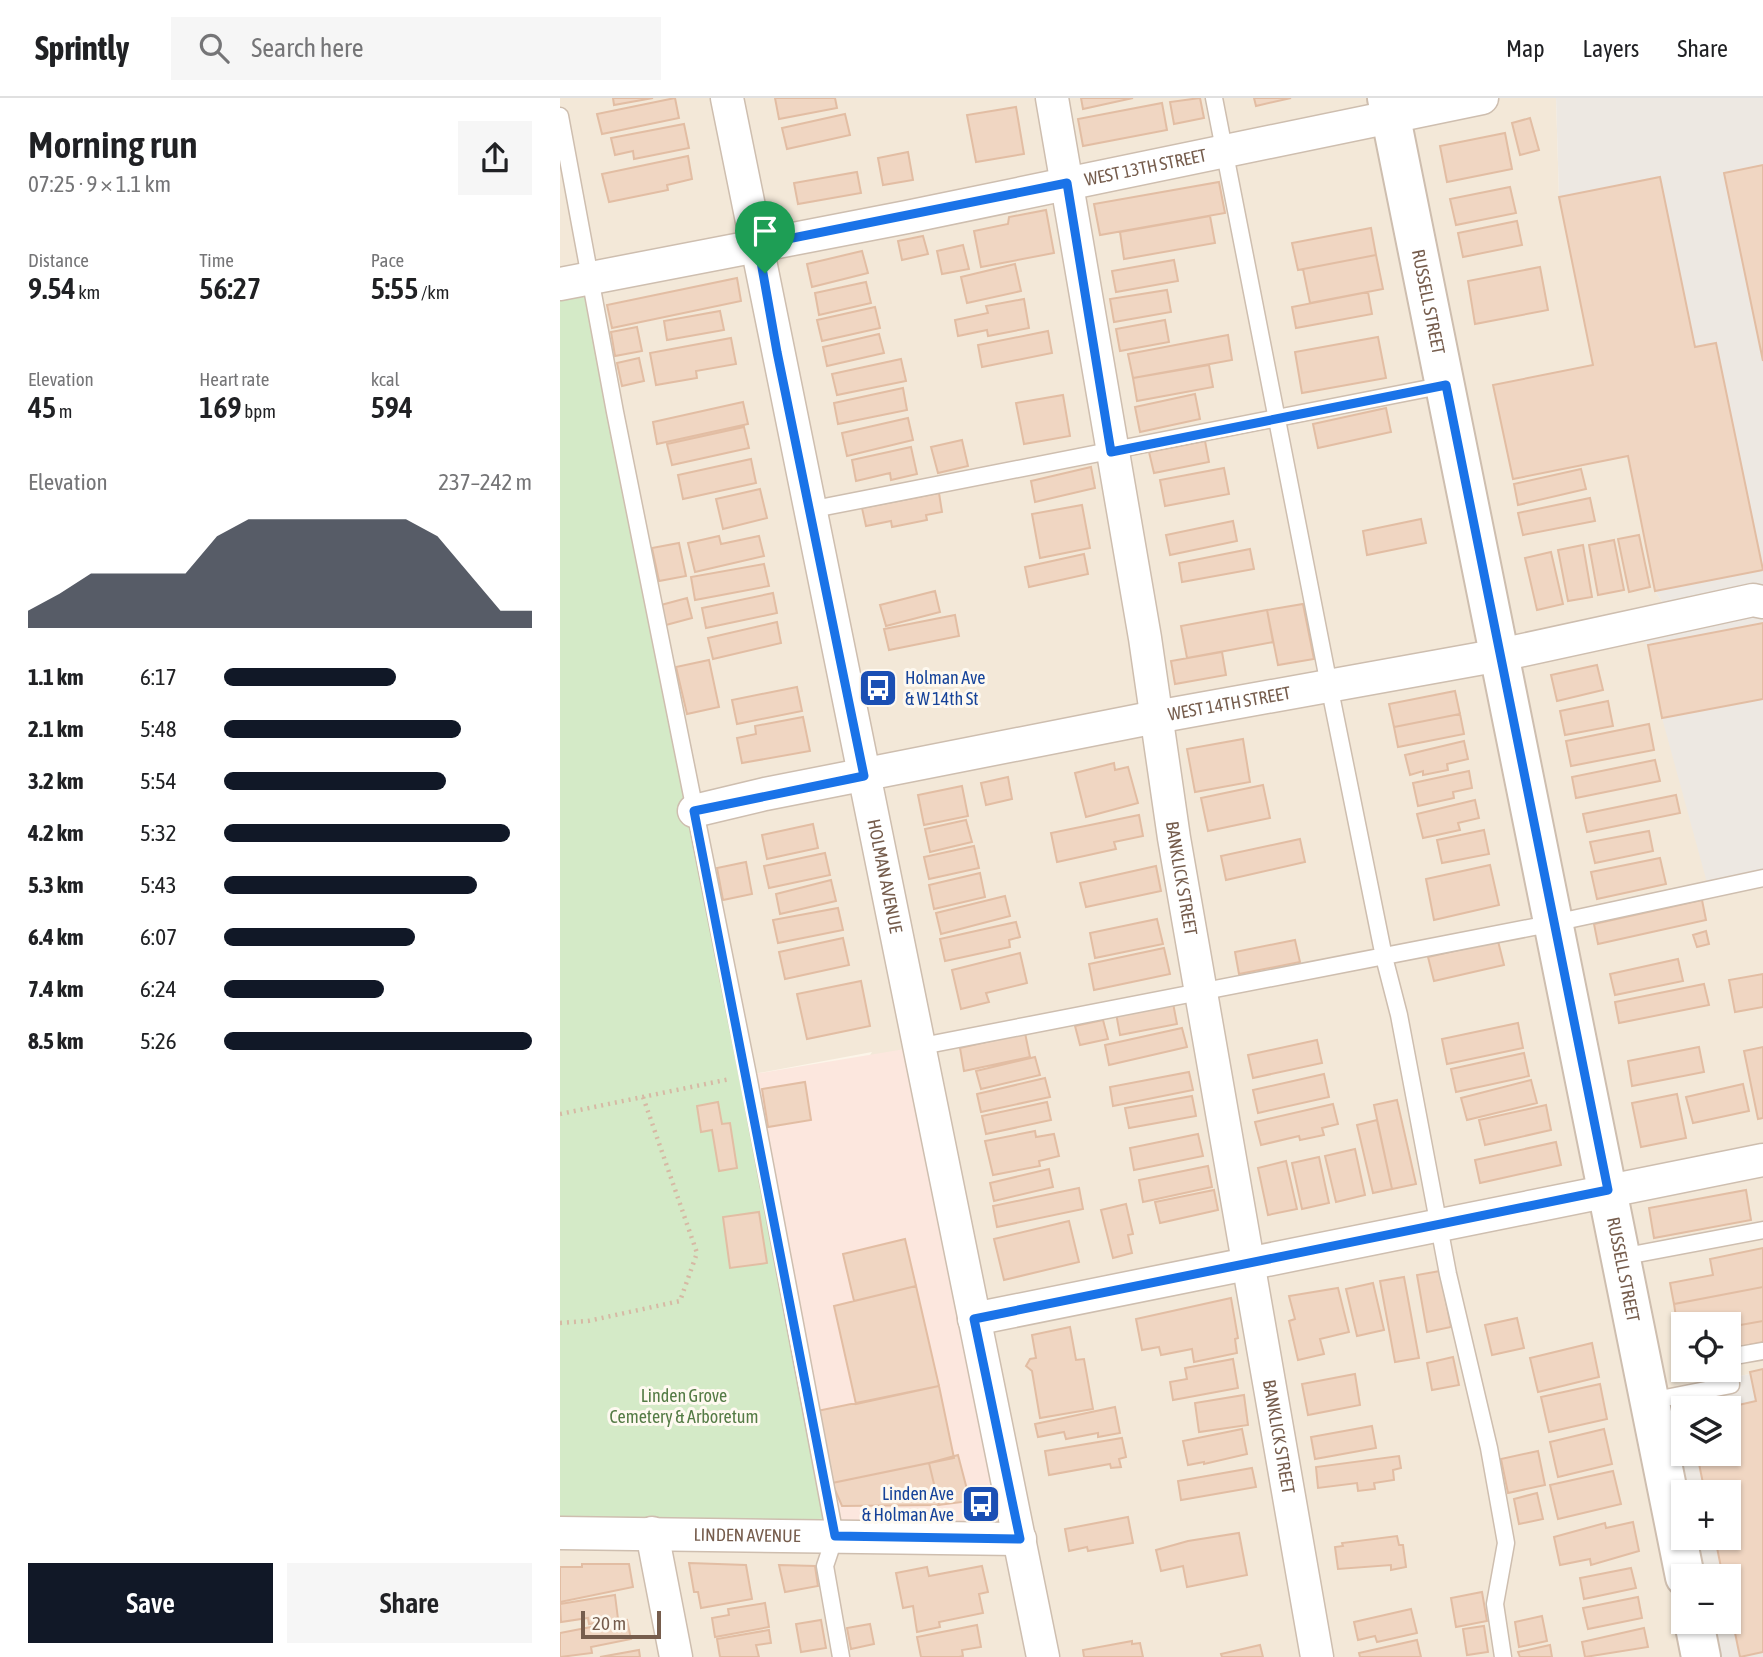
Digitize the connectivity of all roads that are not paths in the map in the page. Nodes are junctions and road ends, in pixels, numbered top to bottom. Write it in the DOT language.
graph roads {
  1 [pos="727,98"];
  2 [pos="1052,98"];
  3 [pos="1214,98"];
  4 [pos="1482,98"];
  5 [pos="1388,107"];
  6 [pos="560,116"];
  7 [pos="1225,151"];
  8 [pos="1067,183"];
  9 [pos="758,245"];
  10 [pos="591,278"];
  11 [pos="560,284"];
  12 [pos="1446,385"];
  13 [pos="1278,419"];
  14 [pos="1111,452"];
  15 [pos="809,510"];
  16 [pos="1763,603"];
  17 [pos="1500,656"];
  18 [pos="1328,685"];
  19 [pos="1156,717"];
  20 [pos="864,776"];
  21 [pos="694,811"];
  22 [pos="1763,878"];
  23 [pos="1553,923"];
  24 [pos="1384,957"];
  25 [pos="1203,991"];
  26 [pos="918,1047"];
  27 [pos="1763,1160"];
  28 [pos="1608,1190"];
  29 [pos="1441,1226"];
  30 [pos="1763,1230"];
  31 [pos="1621,1257"];
  32 [pos="1250,1264"];
  33 [pos="974,1319"];
  34 [pos="1763,1351"];
  35 [pos="1741,1356"];
  36 [pos="1731,1382"];
  37 [pos="1650,1401"];
  38 [pos="560,1533"];
  39 [pos="652,1533"];
  40 [pos="835,1536"];
  41 [pos="1020,1539"];
  42 [pos="1682,1564"];
  43 [pos="1696,1634"];
  44 [pos="676,1657"];
  45 [pos="841,1657"];
  46 [pos="1043,1657"];
  47 [pos="1317,1657"];
  48 [pos="1503,1657"];
  49 [pos="1701,1657"];
  1 -- 9 [label="street, HOLMAN AVENUE"];
  2 -- 8 [label="street, BANKLICK STREET"];
  3 -- 7 [label="lane"];
  4 -- 5 [label="street, WEST 13TH STREET"];
  5 -- 7 [label="street, WEST 13TH STREET"];
  5 -- 12 [label="street, RUSSELL STREET"];
  6 -- 10 [label="lane"];
  7 -- 8 [label="street, WEST 13TH STREET"];
  7 -- 13 [label="lane"];
  8 -- 9 [label="street, WEST 13TH STREET"];
  8 -- 14 [label="street, BANKLICK STREET"];
  9 -- 10 [label="street, WEST 13TH STREET"];
  9 -- 15 [label="street, HOLMAN AVENUE"];
  10 -- 11 [label="street, WEST 13TH STREET"];
  10 -- 21 [label="lane"];
  12 -- 13 [label="lane"];
  12 -- 17 [label="street, RUSSELL STREET"];
  13 -- 14 [label="lane"];
  13 -- 18 [label="lane"];
  14 -- 15 [label="lane"];
  14 -- 19 [label="street, BANKLICK STREET"];
  15 -- 20 [label="street, HOLMAN AVENUE"];
  16 -- 17 [label="street, WEST 14TH STREET"];
  17 -- 18 [label="street, WEST 14TH STREET"];
  17 -- 23 [label="street, RUSSELL STREET"];
  18 -- 19 [label="street, WEST 14TH STREET"];
  18 -- 24 [label="lane"];
  19 -- 20 [label="street, WEST 14TH STREET"];
  19 -- 25 [label="street, BANKLICK STREET"];
  20 -- 21 [label="street, WEST 14TH STREET"];
  20 -- 26 [label="street, HOLMAN AVENUE"];
  21 -- 40 [label="lane"];
  22 -- 23 [label="lane"];
  23 -- 24 [label="lane"];
  23 -- 28 [label="street, RUSSELL STREET"];
  24 -- 25 [label="lane"];
  24 -- 29 [label="lane"];
  25 -- 26 [label="lane"];
  25 -- 32 [label="street, BANKLICK STREET"];
  26 -- 33 [label="street, HOLMAN AVENUE"];
  27 -- 28 [label="street"];
  28 -- 29 [label="street"];
  28 -- 31 [label="street, RUSSELL STREET"];
  29 -- 32 [label="street"];
  29 -- 48 [label="lane"];
  30 -- 31 [label="lane"];
  31 -- 37 [label="street, RUSSELL STREET"];
  32 -- 33 [label="street"];
  32 -- 47 [label="street, BANKLICK STREET"];
  33 -- 41 [label="street, HOLMAN AVENUE"];
  34 -- 35 [label="lane"];
  36 -- 37 [label="lane"];
  37 -- 42 [label="street, RUSSELL STREET"];
  38 -- 39 [label="street, LINDEN AVENUE"];
  39 -- 40 [label="street, LINDEN AVENUE"];
  39 -- 44 [label="street"];
  40 -- 41 [label="street, LINDEN AVENUE"];
  40 -- 45 [label="lane"];
  41 -- 46 [label="street, HOLMAN AVENUE"];
  43 -- 49 [label="street"];
}
